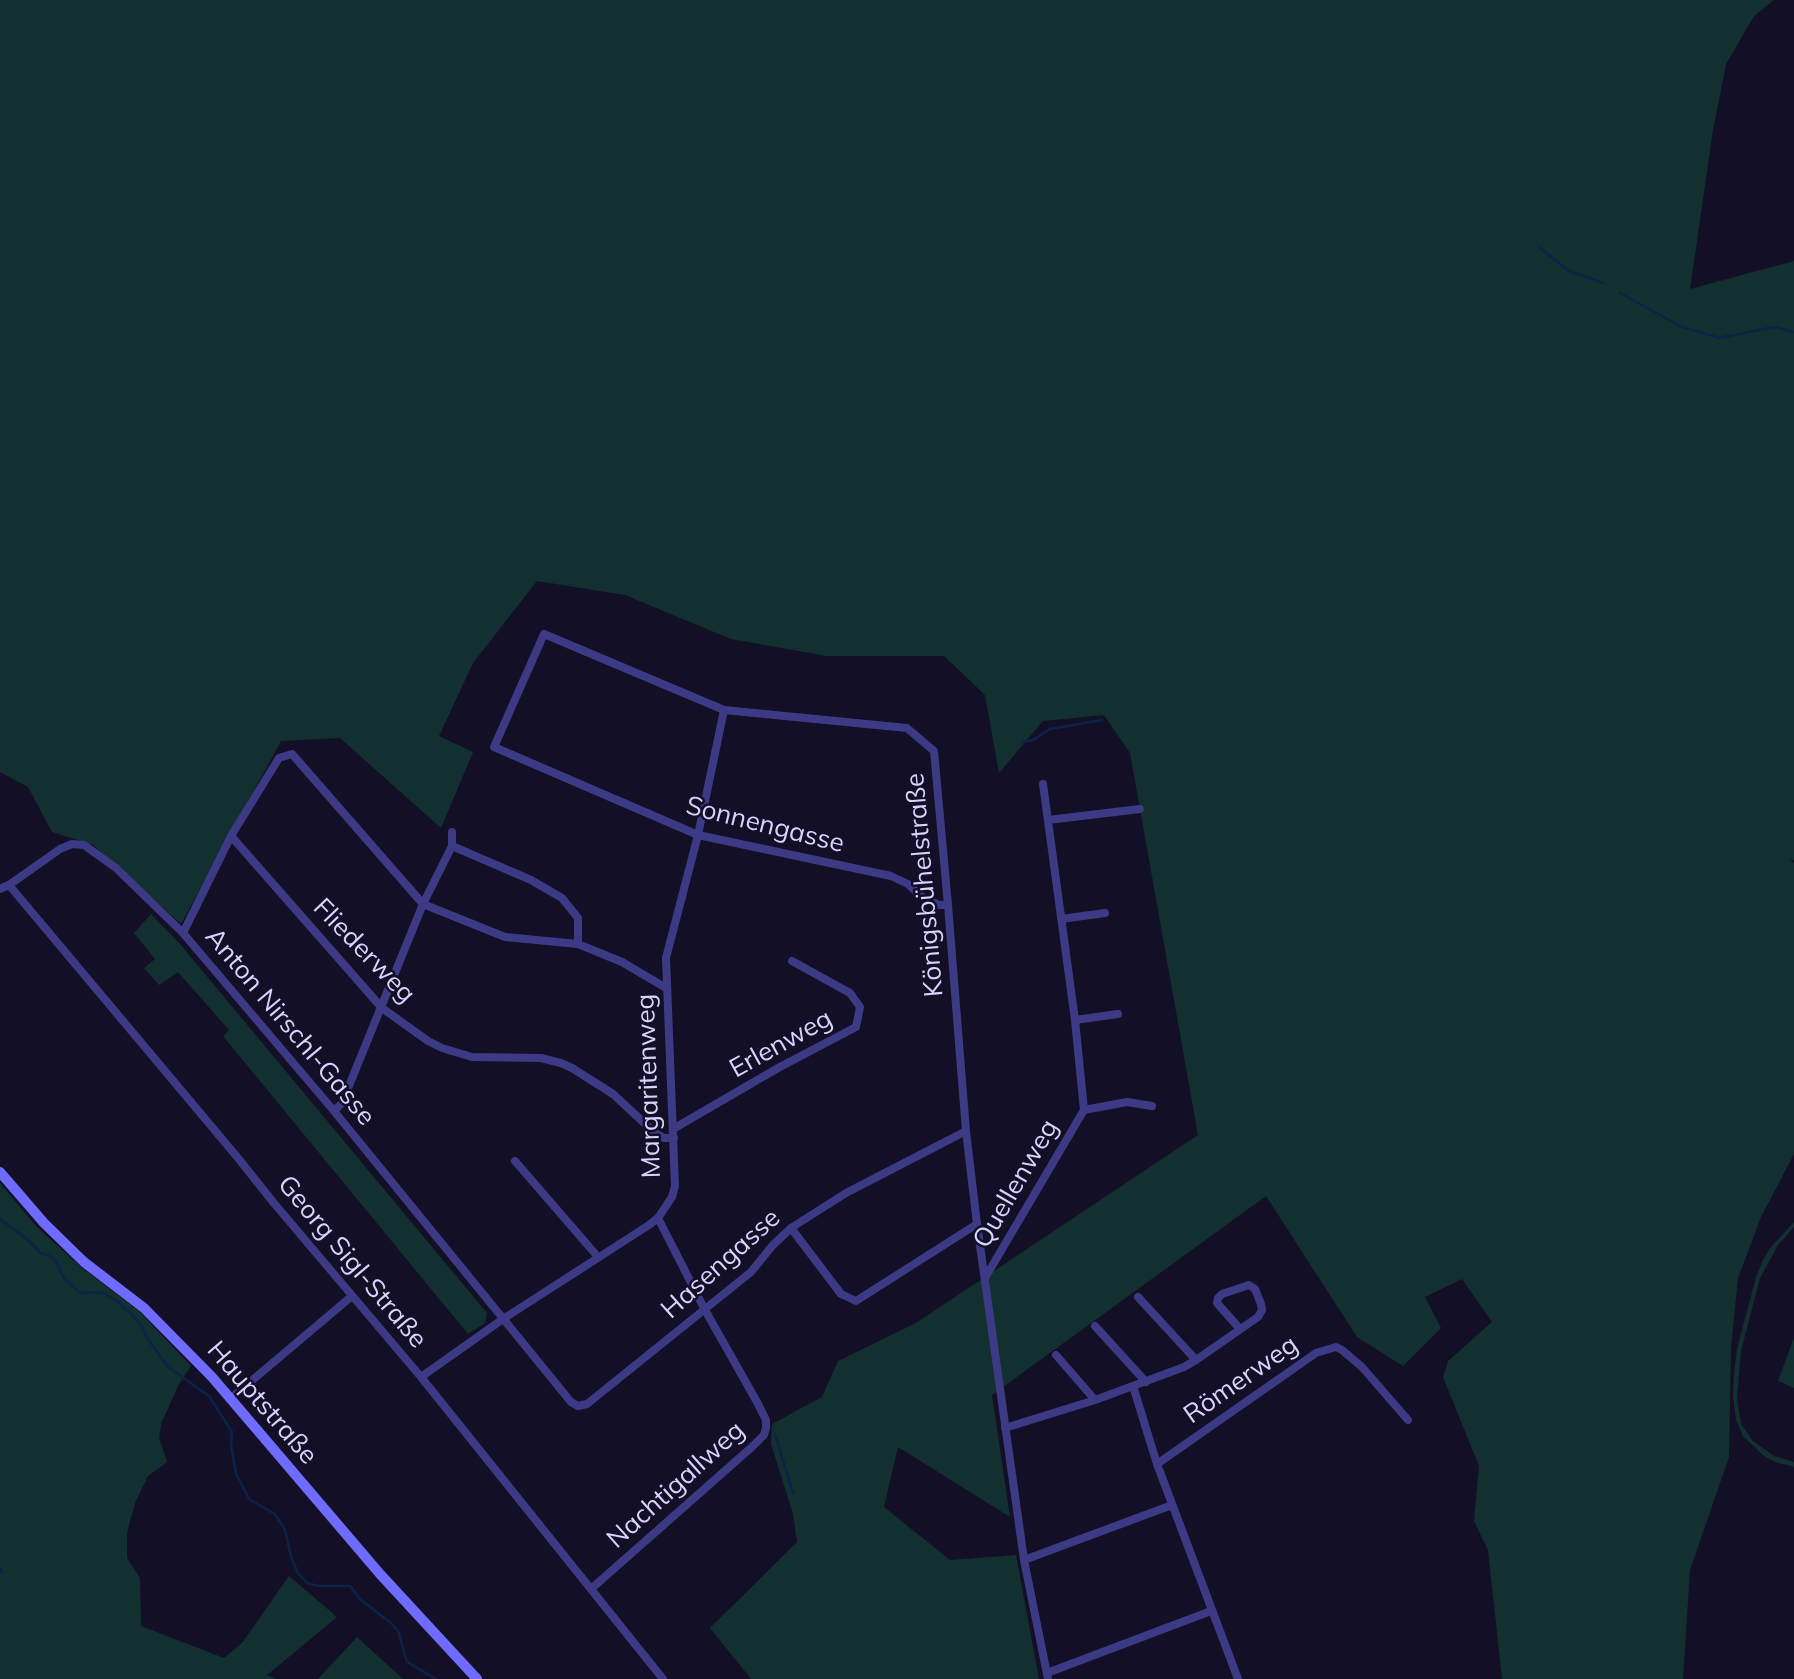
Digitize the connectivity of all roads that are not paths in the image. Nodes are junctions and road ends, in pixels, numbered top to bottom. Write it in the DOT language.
graph roads {
  1 [pos="724,710"];
  2 [pos="494,747"];
  3 [pos="1043,784"];
  4 [pos="1140,809"];
  5 [pos="1048,820"];
  6 [pos="452,832"];
  7 [pos="698,835"];
  8 [pos="231,836"];
  9 [pos="452,846"];
  10 [pos="9,885"];
  11 [pos="0,889"];
  12 [pos="423,904"];
  13 [pos="948,905"];
  14 [pos="1105,913"];
  15 [pos="1061,919"];
  16 [pos="183,933"];
  17 [pos="578,944"];
  18 [pos="792,961"];
  19 [pos="666,988"];
  20 [pos="382,1008"];
  21 [pos="1118,1014"];
  22 [pos="1075,1020"];
  23 [pos="1152,1106"];
  24 [pos="1084,1110"];
  25 [pos="334,1111"];
  26 [pos="966,1131"];
  27 [pos="674,1133"];
  28 [pos="515,1161"];
  29 [pos="0,1172"];
  30 [pos="658,1218"];
  31 [pos="977,1224"];
  32 [pos="790,1228"];
  33 [pos="598,1257"];
  34 [pos="985,1278"];
  35 [pos="352,1296"];
  36 [pos="1138,1297"];
  37 [pos="705,1310"];
  38 [pos="503,1319"];
  39 [pos="1095,1325"];
  40 [pos="1240,1329"];
  41 [pos="1056,1355"];
  42 [pos="1196,1360"];
  43 [pos="421,1377"];
  44 [pos="1146,1382"];
  45 [pos="1133,1386"];
  46 [pos="230,1399"];
  47 [pos="1095,1399"];
  48 [pos="1408,1420"];
  49 [pos="1005,1428"];
  50 [pos="1157,1464"];
  51 [pos="1172,1505"];
  52 [pos="1024,1560"];
  53 [pos="591,1589"];
  54 [pos="1211,1611"];
  55 [pos="1047,1676"];
  56 [pos="477,1679"];
  57 [pos="663,1679"];
  58 [pos="1238,1679"];
  1 -- 2 [label="street, Königsbühelstraße"];
  1 -- 7 [label="street, Margaritenweg"];
  1 -- 13 [label="street, Königsbühelstraße"];
  2 -- 7 [label="street, Sonnengasse"];
  3 -- 5 [label="street, Quellenweg"];
  4 -- 5 [label="street"];
  5 -- 15 [label="street, Quellenweg"];
  6 -- 9 [label="street"];
  7 -- 13 [label="street, Sonnengasse"];
  7 -- 19 [label="street, Margaritenweg"];
  8 -- 12 [label="street"];
  8 -- 16 [label="street"];
  8 -- 20 [label="street, Fliederweg"];
  9 -- 12 [label="street"];
  9 -- 17 [label="street"];
  10 -- 11 [label="street"];
  10 -- 16 [label="street, Anton Nirschl-Gasse"];
  10 -- 35 [label="street, Georg Sigl-Straße"];
  12 -- 17 [label="street"];
  12 -- 20 [label="street"];
  13 -- 26 [label="street, Königsbühelstraße"];
  14 -- 15 [label="street"];
  15 -- 22 [label="street, Quellenweg"];
  16 -- 25 [label="street, Anton Nirschl-Gasse"];
  17 -- 19 [label="street"];
  18 -- 27 [label="street, Erlenweg"];
  19 -- 27 [label="street, Margaritenweg"];
  20 -- 25 [label="street"];
  20 -- 27 [label="street, Fliederweg"];
  21 -- 22 [label="street"];
  22 -- 24 [label="street, Quellenweg"];
  23 -- 24 [label="street, Quellenweg"];
  24 -- 34 [label="street, Quellenweg"];
  25 -- 38 [label="street, Anton Nirschl-Gasse"];
  26 -- 31 [label="street, Königsbühelstraße"];
  26 -- 32 [label="street, Hasengasse"];
  27 -- 30 [label="street, Margaritenweg"];
  28 -- 33 [label="street"];
  29 -- 46 [label="main road, Hauptstraße"];
  30 -- 33 [label="street, Margaritenweg"];
  30 -- 37 [label="street, Nachtigallweg"];
  31 -- 32 [label="street"];
  31 -- 34 [label="street, Königsbühelstraße"];
  32 -- 37 [label="street, Hasengasse"];
  33 -- 38 [label="street, Margaritenweg"];
  34 -- 49 [label="street, Königsbühelstraße"];
  35 -- 43 [label="street, Georg Sigl-Straße"];
  35 -- 46 [label="street"];
  36 -- 42 [label="street"];
  37 -- 38 [label="street, Hasengasse"];
  37 -- 53 [label="street, Nachtigallweg"];
  38 -- 43 [label="street, Margaritenweg"];
  39 -- 44 [label="street"];
  40 -- 40 [label="street"];
  40 -- 42 [label="street"];
  41 -- 47 [label="street"];
  42 -- 44 [label="street"];
  43 -- 53 [label="street, Georg Sigl-Straße"];
  44 -- 45 [label="street"];
  45 -- 47 [label="street"];
  45 -- 50 [label="street"];
  46 -- 56 [label="main road, Hauptstraße"];
  47 -- 49 [label="street"];
  48 -- 50 [label="street, Römerweg"];
  49 -- 52 [label="street, Königsbühelstraße"];
  50 -- 51 [label="street"];
  51 -- 52 [label="street"];
  51 -- 54 [label="street"];
  52 -- 55 [label="street, Königsbühelstraße"];
  53 -- 57 [label="street, Georg Sigl-Straße"];
  54 -- 55 [label="street"];
  54 -- 58 [label="street"];
}
